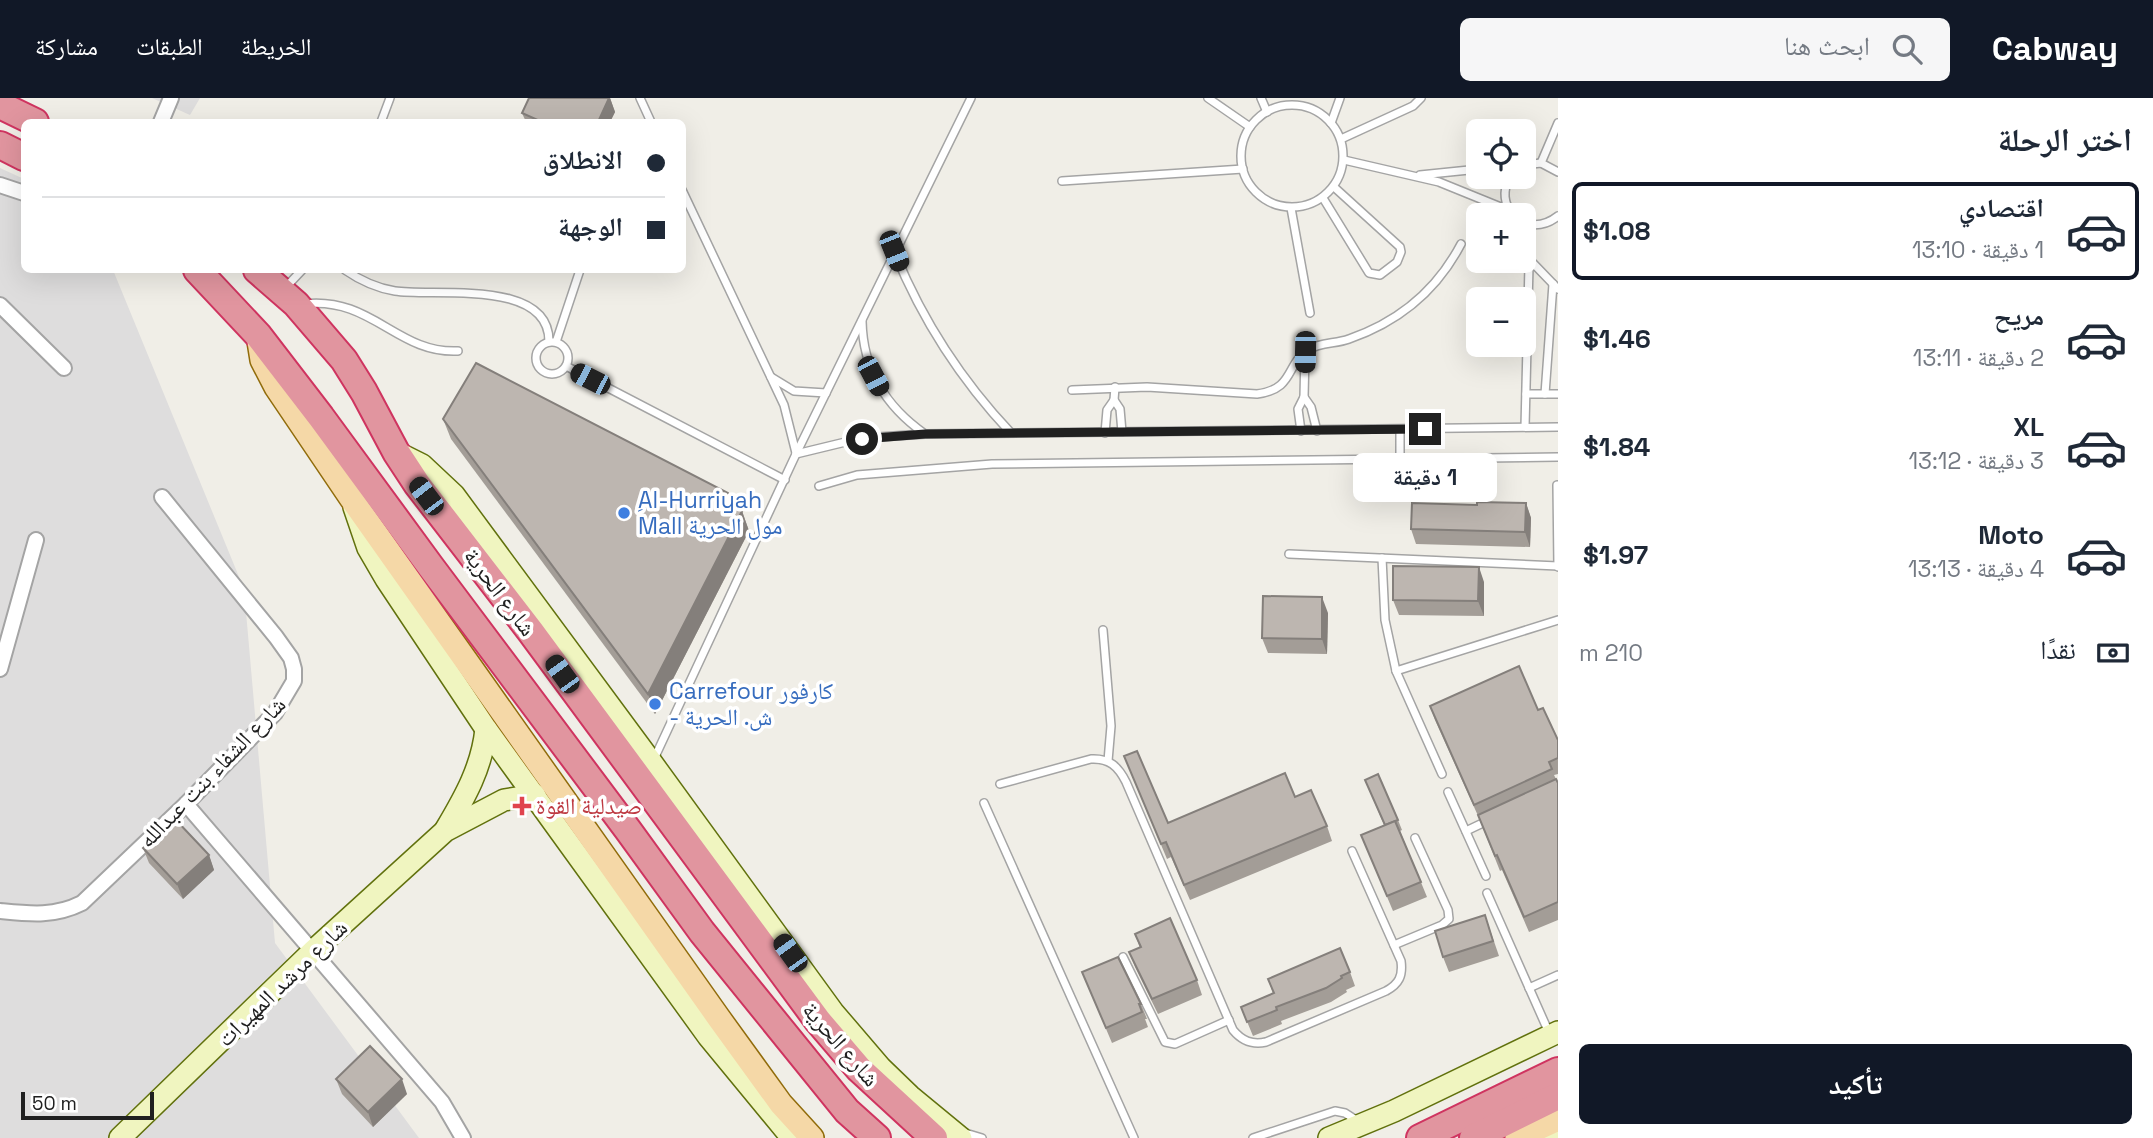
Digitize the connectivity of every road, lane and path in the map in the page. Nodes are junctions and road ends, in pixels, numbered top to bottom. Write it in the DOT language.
graph roads {
  1 [pos="171,98"];
  2 [pos="390,98"];
  3 [pos="640,98"];
  4 [pos="971,98"];
  5 [pos="1208,98"];
  6 [pos="1261,98"];
  7 [pos="1282,98"];
  8 [pos="1340,98"];
  9 [pos="1421,98"];
  10 [pos="0,105"];
  11 [pos="1277,107"];
  12 [pos="1267,112"];
  13 [pos="29,119"];
  14 [pos="162,119"];
  15 [pos="382,119"];
  16 [pos="648,119"];
  17 [pos="1331,122"];
  18 [pos="1558,123"];
  19 [pos="1250,127"];
  20 [pos="1340,139"];
  21 [pos="0,145"];
  22 [pos="21,156"];
  23 [pos="1344,160"];
  24 [pos="1541,163"];
  25 [pos="1536,164"];
  26 [pos="1242,169"];
  27 [pos="1466,170"];
  28 [pos="1558,172"];
  29 [pos="1416,175"];
  30 [pos="1062,181"];
  31 [pos="0,185"];
  32 [pos="1334,187"];
  33 [pos="21,192"];
  34 [pos="1323,198"];
  35 [pos="686,199"];
  36 [pos="1490,203"];
  37 [pos="1292,208"];
  38 [pos="1557,218"];
  39 [pos="1536,224"];
  40 [pos="1461,244"];
  41 [pos="894,251"];
  42 [pos="1536,266"];
  43 [pos="200,273"];
  44 [pos="261,273"];
  45 [pos="301,273"];
  46 [pos="350,273"];
  47 [pos="579,273"];
  48 [pos="1529,273"];
  49 [pos="1555,286"];
  50 [pos="289,297"];
  51 [pos="0,305"];
  52 [pos="1310,313"];
  53 [pos="862,317"];
  54 [pos="258,335"];
  55 [pos="553,342"];
  56 [pos="458,351"];
  57 [pos="1305,352"];
  58 [pos="566,366"];
  59 [pos="64,369"];
  60 [pos="768,375"];
  61 [pos="1115,387"];
  62 [pos="1072,390"];
  63 [pos="826,393"];
  64 [pos="1526,394"];
  65 [pos="1545,394"];
  66 [pos="1558,394"];
  67 [pos="1304,397"];
  68 [pos="1114,400"];
  69 [pos="1558,427"];
  70 [pos="1525,428"];
  71 [pos="1400,430"];
  72 [pos="1301,431"];
  73 [pos="1317,431"];
  74 [pos="1122,432"];
  75 [pos="1011,433"];
  76 [pos="1105,433"];
  77 [pos="925,434"];
  78 [pos="396,452"];
  79 [pos="796,454"];
  80 [pos="1558,457"];
  81 [pos="1399,459"];
  82 [pos="785,480"];
  83 [pos="1400,480"];
  84 [pos="1557,485"];
  85 [pos="819,486"];
  86 [pos="162,497"];
  87 [pos="351,498"];
  88 [pos="36,540"];
  89 [pos="1289,554"];
  90 [pos="1382,558"];
  91 [pos="1558,566"];
  92 [pos="1558,620"];
  93 [pos="1103,630"];
  94 [pos="0,669"];
  95 [pos="1396,671"];
  96 [pos="486,729"];
  97 [pos="1108,761"];
  98 [pos="652,763"];
  99 [pos="1442,774"];
  100 [pos="1000,783"];
  101 [pos="1448,792"];
  102 [pos="535,795"];
  103 [pos="984,803"];
  104 [pos="186,804"];
  105 [pos="1500,816"];
  106 [pos="445,831"];
  107 [pos="1466,831"];
  108 [pos="1415,838"];
  109 [pos="1352,851"];
  110 [pos="1486,876"];
  111 [pos="1488,893"];
  112 [pos="0,911"];
  113 [pos="1394,945"];
  114 [pos="313,951"];
  115 [pos="1123,957"];
  116 [pos="1558,975"];
  117 [pos="1529,988"];
  118 [pos="1229,1020"];
  119 [pos="1554,1033"];
  120 [pos="1558,1071"];
  121 [pos="1558,1096"];
  122 [pos="1558,1119"];
  123 [pos="1362,1125"];
  124 [pos="948,1135"];
  125 [pos="120,1138"];
  126 [pos="463,1138"];
  127 [pos="792,1138"];
  128 [pos="812,1138"];
  129 [pos="877,1138"];
  130 [pos="982,1138"];
  131 [pos="1134,1138"];
  132 [pos="1253,1138"];
  133 [pos="1329,1138"];
  134 [pos="1420,1138"];
  135 [pos="1473,1138"];
  136 [pos="1517,1138"];
  1 -- 14 [label="street"];
  2 -- 15 [label="lane"];
  3 -- 16 [label="lane"];
  4 -- 41 [label="lane"];
  5 -- 19 [label="lane"];
  6 -- 12 [label="lane"];
  7 -- 11 [label="lane"];
  8 -- 17 [label="lane"];
  9 -- 20 [label="lane"];
  10 -- 13 [label="highway"];
  11 -- 12 [label="lane"];
  11 -- 17 [label="lane"];
  12 -- 19 [label="lane"];
  17 -- 20 [label="lane"];
  18 -- 24 [label="lane"];
  19 -- 26 [label="lane"];
  20 -- 23 [label="lane"];
  21 -- 22 [label="highway"];
  23 -- 29 [label="lane"];
  23 -- 32 [label="lane"];
  24 -- 25 [label="lane"];
  24 -- 28 [label="lane"];
  26 -- 30 [label="lane"];
  26 -- 37 [label="lane"];
  27 -- 29 [label="lane"];
  29 -- 36 [label="lane"];
  31 -- 33 [label="street"];
  32 -- 34 [label="lane"];
  32 -- 34 [label="lane"];
  34 -- 37 [label="lane"];
  35 -- 60 [label="lane"];
  37 -- 52 [label="lane"];
  38 -- 39 [label="lane"];
  40 -- 57 [label="lane"];
  41 -- 53 [label="lane"];
  41 -- 75 [label="lane"];
  42 -- 49 [label="lane"];
  43 -- 54 [label="highway, شارع الحرية"];
  44 -- 50 [label="highway, شارع الحرية"];
  45 -- 50 [label="lane"];
  46 -- 55 [label="lane"];
  47 -- 55 [label="lane"];
  48 -- 64 [label="lane"];
  49 -- 65 [label="lane"];
  50 -- 56 [label="lane"];
  50 -- 78 [label="highway, شارع الحرية"];
  51 -- 59 [label="street"];
  53 -- 63 [label="lane"];
  53 -- 77 [label="lane"];
  54 -- 87 [label="main road"];
  54 -- 129 [label="highway, شارع الحرية"];
  55 -- 58 [label="lane"];
  55 -- 58 [label="lane"];
  57 -- 61 [label="lane"];
  57 -- 67 [label="lane"];
  58 -- 82 [label="lane"];
  60 -- 63 [label="lane"];
  60 -- 79 [label="lane"];
  61 -- 62 [label="lane"];
  61 -- 68 [label="lane"];
  63 -- 79 [label="lane"];
  64 -- 65 [label="lane"];
  64 -- 70 [label="lane"];
  65 -- 66 [label="lane"];
  67 -- 72 [label="lane"];
  67 -- 73 [label="lane"];
  68 -- 74 [label="lane"];
  68 -- 76 [label="lane"];
  69 -- 70 [label="lane"];
  70 -- 71 [label="lane"];
  71 -- 73 [label="lane"];
  71 -- 81 [label="lane"];
  72 -- 73 [label="lane"];
  72 -- 74 [label="lane"];
  74 -- 76 [label="lane"];
  75 -- 76 [label="lane"];
  75 -- 77 [label="lane"];
  77 -- 79 [label="lane"];
  78 -- 98 [label="main road"];
  78 -- 124 [label="highway, شارع الحرية"];
  79 -- 82 [label="lane"];
  80 -- 81 [label="lane"];
  81 -- 83 [label="lane"];
  81 -- 85 [label="lane"];
  82 -- 98 [label="lane"];
  84 -- 91 [label="lane"];
  86 -- 104 [label="street, شارع الشفاء بنت عبدالله"];
  87 -- 96 [label="main road"];
  87 -- 128 [label="main road"];
  88 -- 94 [label="street"];
  89 -- 90 [label="lane"];
  90 -- 91 [label="lane"];
  90 -- 95 [label="lane"];
  92 -- 95 [label="lane"];
  93 -- 97 [label="lane"];
  95 -- 99 [label="lane"];
  96 -- 102 [label="main road"];
  96 -- 106 [label="main road, شارع مرشد المهيرات"];
  97 -- 100 [label="lane"];
  97 -- 118 [label="lane"];
  98 -- 124 [label="main road"];
  101 -- 107 [label="lane"];
  102 -- 106 [label="main road, شارع مرشد المهيرات"];
  102 -- 127 [label="main road"];
  103 -- 131 [label="lane"];
  104 -- 112 [label="street, شارع الشفاء بنت عبدالله"];
  104 -- 114 [label="street"];
  105 -- 107 [label="lane"];
  106 -- 114 [label="main road, شارع مرشد المهيرات"];
  107 -- 110 [label="lane"];
  108 -- 113 [label="lane"];
  109 -- 113 [label="lane"];
  111 -- 117 [label="lane"];
  113 -- 118 [label="lane"];
  114 -- 125 [label="main road, شارع مرشد المهيرات"];
  114 -- 126 [label="street"];
  115 -- 118 [label="lane"];
  116 -- 117 [label="lane"];
  117 -- 119 [label="lane"];
  119 -- 123 [label="main road"];
  120 -- 134 [label="highway"];
  121 -- 135 [label="highway"];
  122 -- 136 [label="main road"];
  123 -- 132 [label="lane"];
  123 -- 133 [label="main road"];
  124 -- 130 [label="lane"];
}
